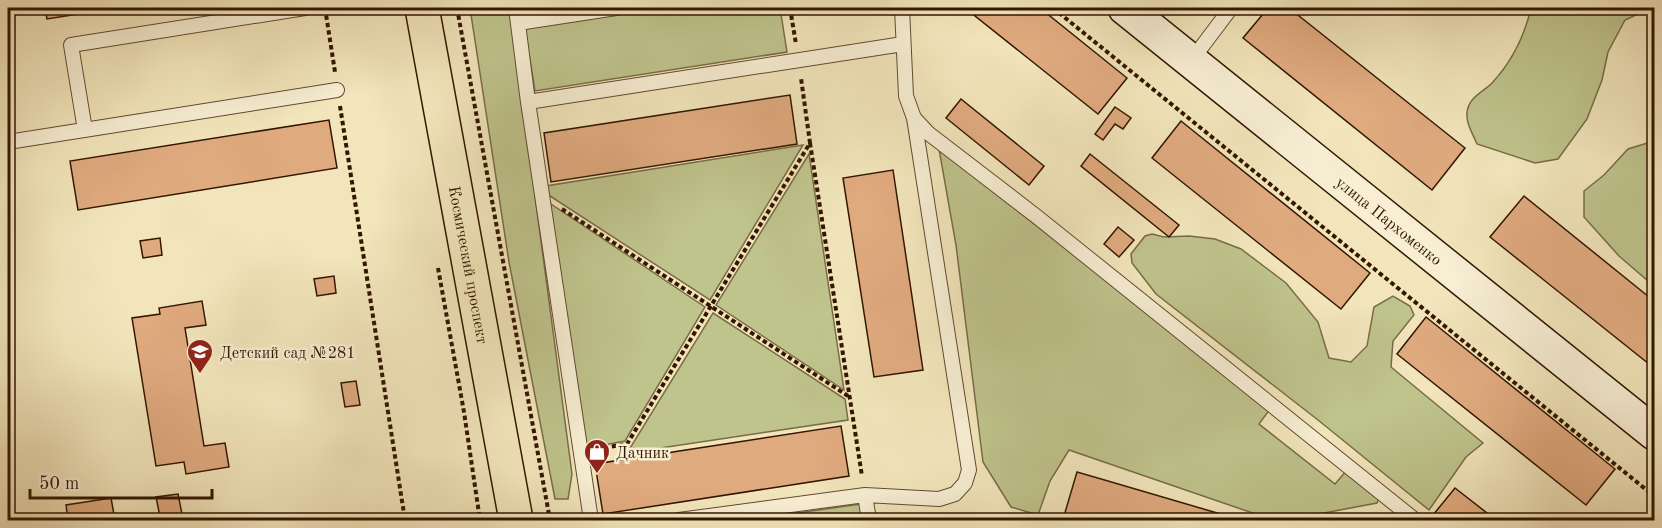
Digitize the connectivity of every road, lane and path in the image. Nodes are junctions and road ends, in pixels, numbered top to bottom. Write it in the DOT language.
graph roads {
  1 [pos="305,8"];
  2 [pos="325,8"];
  3 [pos="423,8"];
  4 [pos="457,8"];
  5 [pos="516,8"];
  6 [pos="616,8"];
  7 [pos="790,8"];
  8 [pos="902,8"];
  9 [pos="1053,8"];
  10 [pos="1125,8"];
  11 [pos="1230,8"];
  12 [pos="518,23"];
  13 [pos="903,44"];
  14 [pos="799,60"];
  15 [pos="1191,61"];
  16 [pos="337,90"];
  17 [pos="528,102"];
  18 [pos="914,118"];
  19 [pos="85,130"];
  20 [pos="8,142"];
  21 [pos="810,143"];
  22 [pos="542,195"];
  23 [pos="711,306"];
  24 [pos="848,396"];
  25 [pos="1654,433"];
  26 [pos="581,451"];
  27 [pos="865,495"];
  28 [pos="1654,496"];
  29 [pos="405,520"];
  30 [pos="516,520"];
  31 [pos="550,520"];
  32 [pos="591,520"];
  33 [pos="679,520"];
  34 [pos="869,520"];
  35 [pos="1415,520"];
  1 -- 19 [label="lane"];
  2 -- 16 [label="path"];
  3 -- 30 [label="main road, Космический проспект"];
  4 -- 31 [label="path"];
  5 -- 12 [label="lane"];
  6 -- 12 [label="lane"];
  7 -- 14 [label="path"];
  8 -- 13 [label="lane"];
  9 -- 28 [label="path"];
  10 -- 15 [label="street, улица Пархоменко"];
  11 -- 15 [label="lane"];
  12 -- 17 [label="lane"];
  13 -- 14 [label="lane"];
  13 -- 18 [label="lane"];
  14 -- 17 [label="lane"];
  14 -- 21 [label="path"];
  15 -- 25 [label="street, улица Пархоменко"];
  16 -- 19 [label="lane"];
  16 -- 29 [label="path"];
  17 -- 22 [label="lane"];
  18 -- 27 [label="lane"];
  18 -- 35 [label="lane"];
  19 -- 20 [label="lane"];
  21 -- 23 [label="path"];
  21 -- 24 [label="path"];
  22 -- 23 [label="path"];
  22 -- 26 [label="lane"];
  23 -- 24 [label="path"];
  23 -- 26 [label="path"];
  24 -- 27 [label="path"];
  26 -- 32 [label="lane"];
  27 -- 33 [label="lane"];
  27 -- 34 [label="lane"];
}
